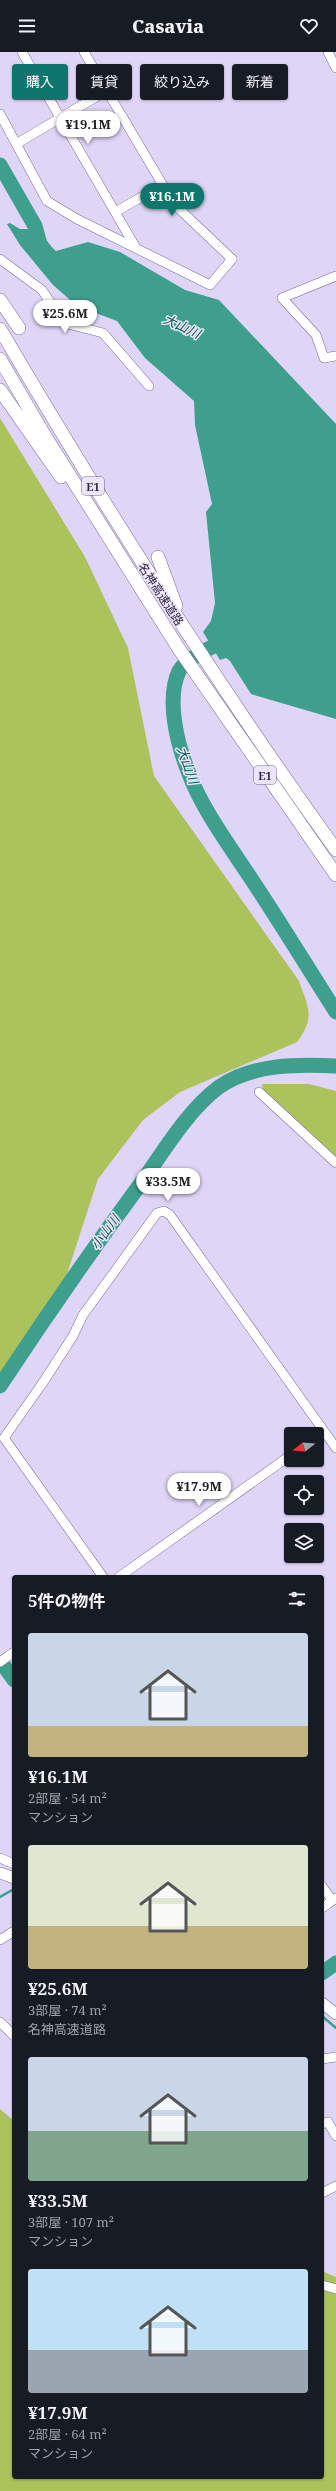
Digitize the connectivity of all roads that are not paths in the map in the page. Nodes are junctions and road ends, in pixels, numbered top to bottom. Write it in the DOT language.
graph roads {
  1 [pos="22,52"];
  2 [pos="84,52"];
  3 [pos="328,52"];
  4 [pos="91,64"];
  5 [pos="336,68"];
  6 [pos="92,100"];
  7 [pos="111,100"];
  8 [pos="0,114"];
  9 [pos="60,118"];
  10 [pos="16,144"];
  11 [pos="163,185"];
  12 [pos="115,212"];
  13 [pos="136,248"];
  14 [pos="0,259"];
  15 [pos="336,276"];
  16 [pos="0,300"];
  17 [pos="19,328"];
  18 [pos="0,329"];
  19 [pos="336,356"];
  20 [pos="0,358"];
  21 [pos="148,386"];
  22 [pos="0,390"];
  23 [pos="158,557"];
  24 [pos="133,578"];
  25 [pos="192,640"];
  26 [pos="336,850"];
  27 [pos="336,875"];
  28 [pos="259,1092"];
  29 [pos="336,1163"];
  30 [pos="316,1427"];
  31 [pos="324,1437"];
  32 [pos="336,1448"];
  33 [pos="284,1460"];
  34 [pos="102,1575"];
  35 [pos="122,1575"];
  36 [pos="12,1653"];
  37 [pos="0,1662"];
  38 [pos="0,1858"];
  39 [pos="12,1863"];
  40 [pos="0,1873"];
  41 [pos="12,1877"];
  42 [pos="324,1888"];
  43 [pos="334,1899"];
  44 [pos="324,1906"];
  45 [pos="12,1932"];
  46 [pos="0,1940"];
  47 [pos="324,2004"];
  48 [pos="336,2014"];
  49 [pos="0,2022"];
  50 [pos="12,2034"];
  51 [pos="336,2057"];
  52 [pos="324,2059"];
  53 [pos="324,2123"];
  54 [pos="336,2136"];
  55 [pos="336,2186"];
  56 [pos="324,2191"];
  57 [pos="324,2286"];
  58 [pos="336,2290"];
  1 -- 9 [label="street"];
  2 -- 4 [label="street"];
  3 -- 5 [label="street"];
  6 -- 9 [label="street"];
  7 -- 11 [label="street"];
  8 -- 10 [label="street"];
  9 -- 10 [label="street"];
  9 -- 12 [label="street"];
  10 -- 13 [label="street"];
  11 -- 12 [label="street"];
  11 -- 13 [label="street"];
  12 -- 13 [label="street"];
  14 -- 21 [label="street"];
  15 -- 19 [label="street"];
  16 -- 17 [label="highway"];
  18 -- 25 [label="highway, 名神高速道路 / E1"];
  20 -- 24 [label="highway, 名神高速道路 / E1"];
  22 -- 24 [label="highway"];
  23 -- 25 [label="highway"];
  24 -- 27 [label="highway, 名神高速道路 / E1"];
  25 -- 26 [label="highway, 名神高速道路 / E1"];
  28 -- 29 [label="street"];
  30 -- 34 [label="street"];
  31 -- 32 [label="street"];
  33 -- 35 [label="street"];
  36 -- 37 [label="street"];
  38 -- 39 [label="street"];
  40 -- 41 [label="main road"];
  42 -- 43 [label="street"];
  43 -- 44 [label="street"];
  45 -- 46 [label="street"];
  47 -- 48 [label="main road"];
  49 -- 50 [label="street"];
  51 -- 52 [label="street"];
  53 -- 54 [label="street"];
  55 -- 56 [label="street"];
  57 -- 58 [label="street"];
}
